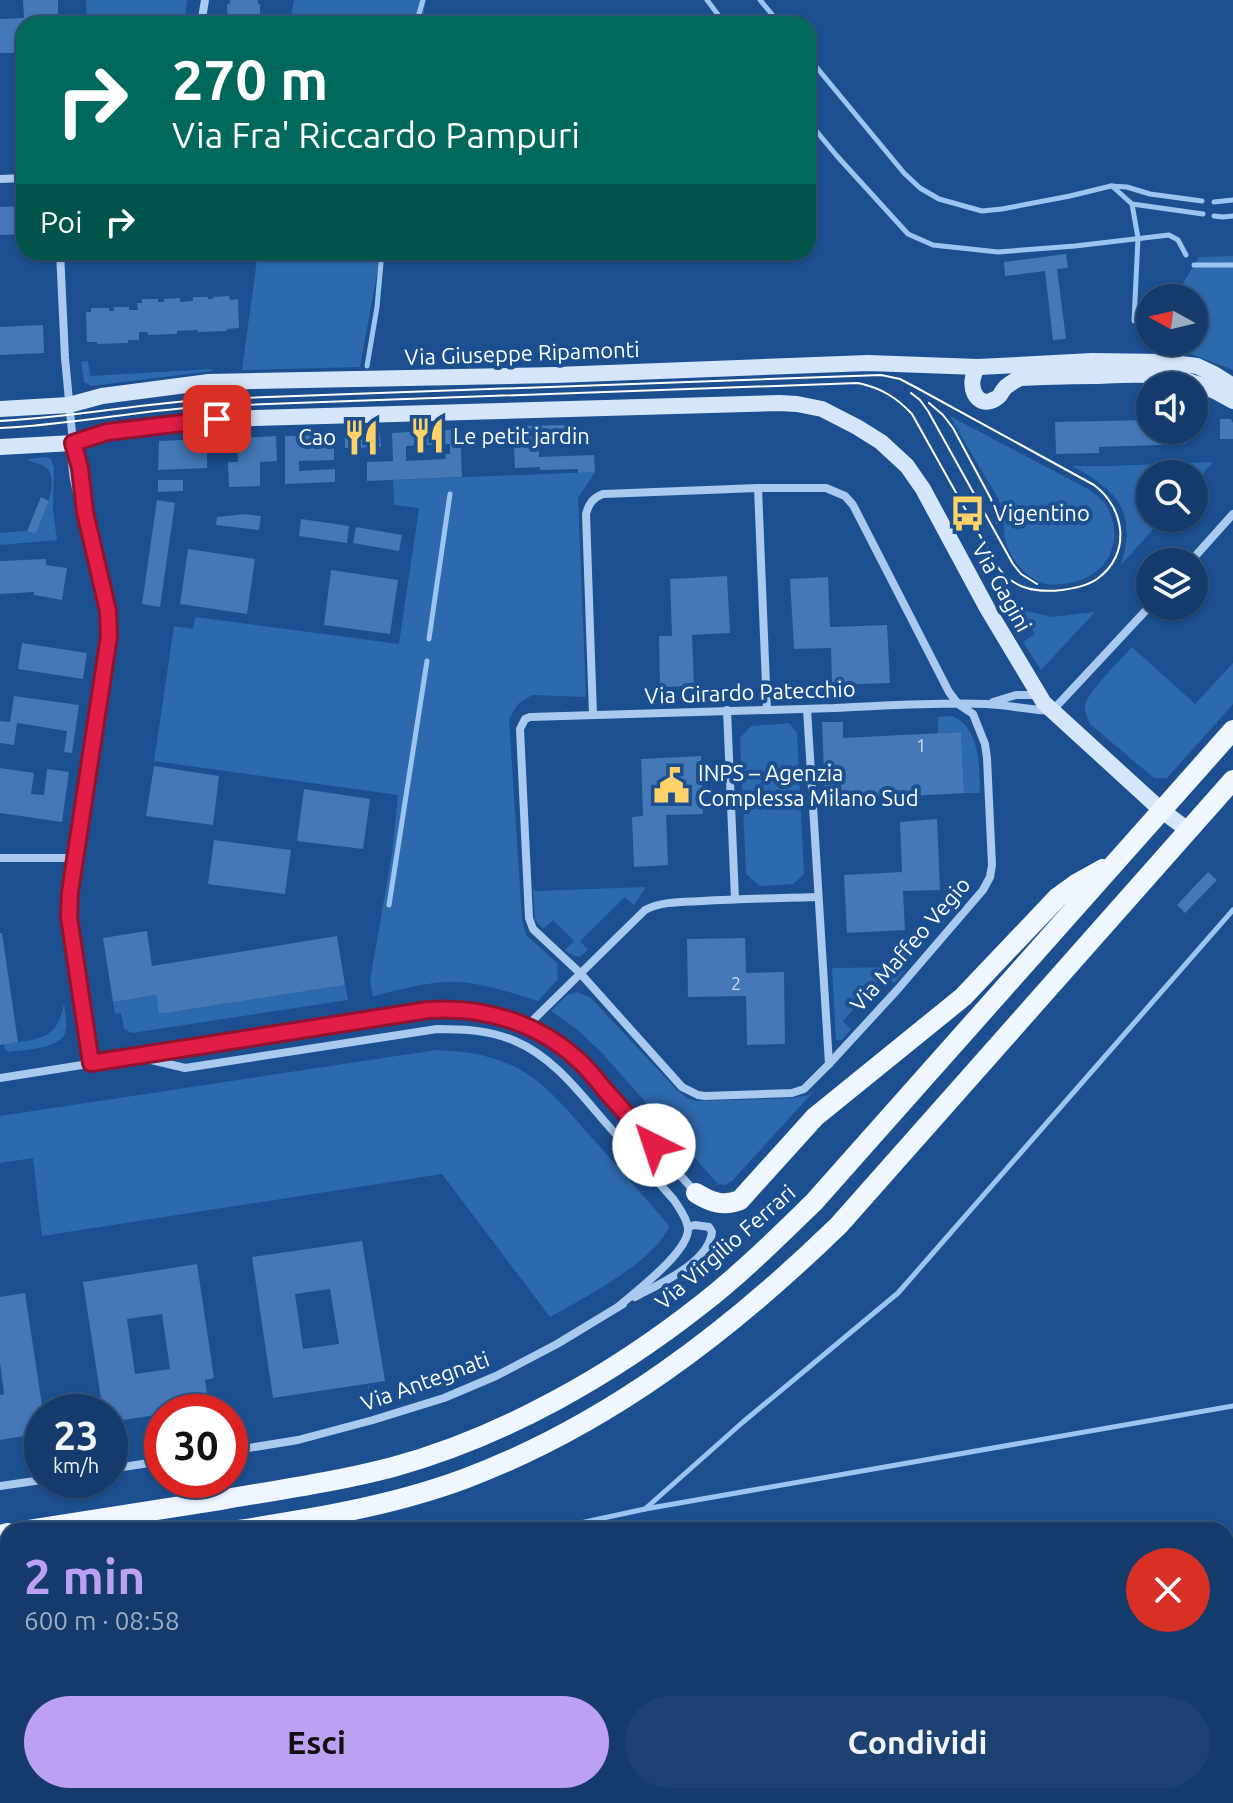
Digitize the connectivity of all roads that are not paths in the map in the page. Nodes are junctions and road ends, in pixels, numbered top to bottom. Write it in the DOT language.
graph roads {
  1 [pos="60,260"];
  2 [pos="978,367"];
  3 [pos="1233,386"];
  4 [pos="1233,401"];
  5 [pos="69,405"];
  6 [pos="0,409"];
  7 [pos="73,443"];
  8 [pos="0,447"];
  9 [pos="758,488"];
  10 [pos="1233,514"];
  11 [pos="1203,548"];
  12 [pos="1137,620"];
  13 [pos="1039,695"];
  14 [pos="958,704"];
  15 [pos="987,704"];
  16 [pos="807,709"];
  17 [pos="727,710"];
  18 [pos="767,710"];
  19 [pos="1052,711"];
  20 [pos="593,715"];
  21 [pos="520,729"];
  22 [pos="1233,730"];
  23 [pos="1233,780"];
  24 [pos="1161,810"];
  25 [pos="1188,830"];
  26 [pos="0,858"];
  27 [pos="75,858"];
  28 [pos="1117,861"];
  29 [pos="818,897"];
  30 [pos="735,899"];
  31 [pos="580,973"];
  32 [pos="527,1026"];
  33 [pos="138,1057"];
  34 [pos="91,1063"];
  35 [pos="829,1064"];
  36 [pos="0,1078"];
  37 [pos="696,1193"];
  38 [pos="688,1227"];
  39 [pos="618,1307"];
  40 [pos="248,1448"];
  41 [pos="24,1483"];
  42 [pos="0,1486"];
  43 [pos="80,1522"];
  44 [pos="285,1522"];
  1 -- 5 [label="street"];
  2 -- 3 [label="street, Via Giuseppe Ripamonti"];
  2 -- 4 [label="street"];
  2 -- 5 [label="street, Via Giuseppe Ripamonti"];
  5 -- 6 [label="street, Via Giuseppe Ripamonti"];
  5 -- 7 [label="street"];
  7 -- 8 [label="street"];
  7 -- 13 [label="street, Via Gagini"];
  7 -- 27 [label="street"];
  9 -- 14 [label="street, Via Maffeo Vegio"];
  9 -- 18 [label="street"];
  9 -- 20 [label="street, Via Maffeo Vegio"];
  10 -- 11 [label="street"];
  12 -- 19 [label="street"];
  13 -- 15 [label="street, Via Girardo Patecchio"];
  13 -- 19 [label="street, Via Gagini"];
  14 -- 15 [label="street, Via Girardo Patecchio"];
  14 -- 16 [label="street, Via Girardo Patecchio"];
  14 -- 35 [label="street, Via Maffeo Vegio"];
  15 -- 19 [label="street, Via Girardo Patecchio"];
  16 -- 18 [label="street, Via Girardo Patecchio"];
  16 -- 29 [label="street"];
  17 -- 18 [label="street, Via Girardo Patecchio"];
  17 -- 20 [label="street, Via Girardo Patecchio"];
  17 -- 30 [label="street"];
  19 -- 24 [label="street, Via Gagini"];
  20 -- 21 [label="street, Via Girardo Patecchio"];
  21 -- 31 [label="street, Via Maffeo Vegio"];
  22 -- 24 [label="main road, Via Virgilio Ferrari"];
  23 -- 25 [label="main road"];
  24 -- 25 [label="street, Via Gagini"];
  24 -- 28 [label="main road, Via Virgilio Ferrari"];
  25 -- 44 [label="main road"];
  26 -- 27 [label="street"];
  27 -- 34 [label="street"];
  28 -- 37 [label="main road"];
  28 -- 43 [label="main road, Via Virgilio Ferrari"];
  29 -- 30 [label="street"];
  29 -- 35 [label="street"];
  30 -- 31 [label="street"];
  31 -- 32 [label="street"];
  31 -- 35 [label="street, Via Maffeo Vegio"];
  32 -- 33 [label="street"];
  32 -- 37 [label="street"];
  33 -- 34 [label="street"];
  33 -- 38 [label="street"];
  34 -- 36 [label="street"];
  38 -- 39 [label="street, Via Antegnati"];
  38 -- 39 [label="street, Via Antegnati"];
  39 -- 40 [label="street, Via Antegnati"];
  41 -- 42 [label="street"];
}
